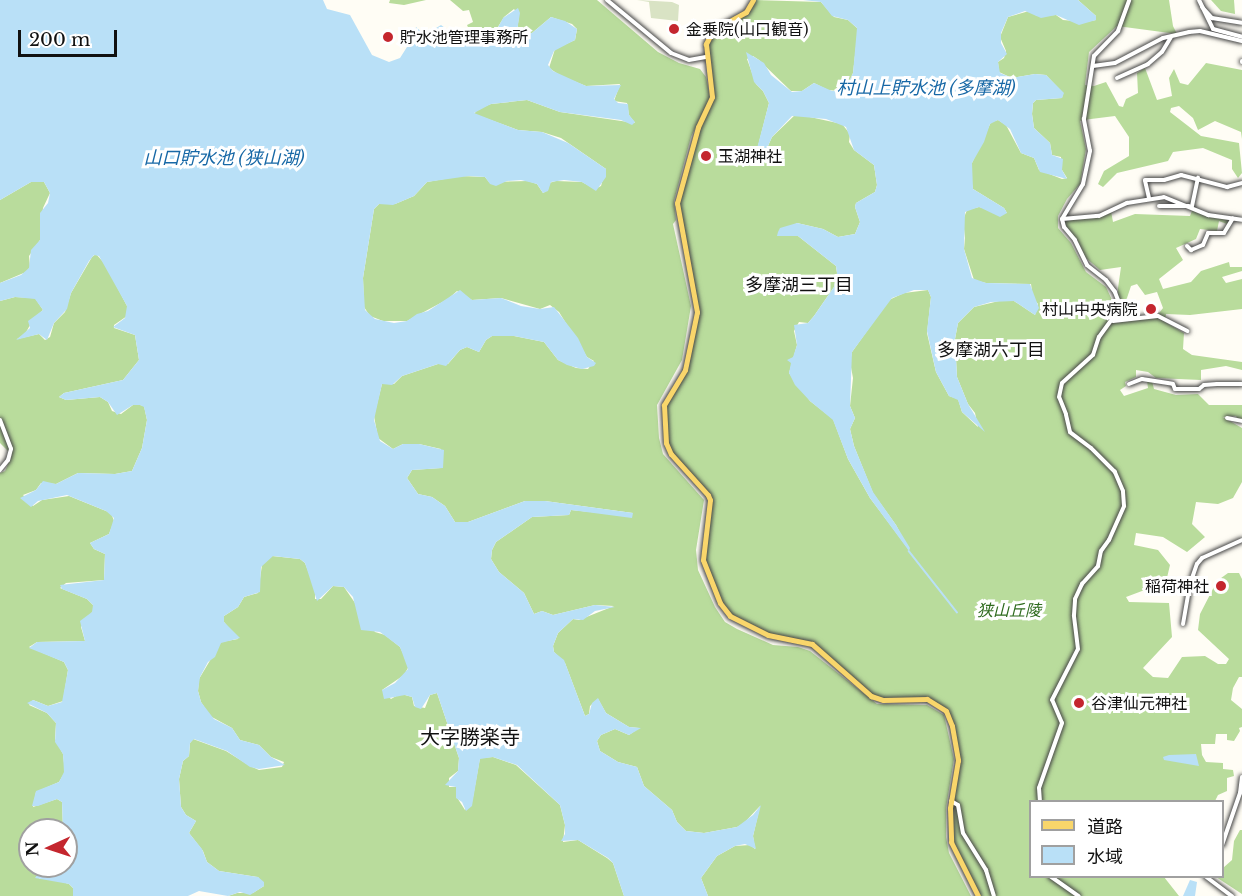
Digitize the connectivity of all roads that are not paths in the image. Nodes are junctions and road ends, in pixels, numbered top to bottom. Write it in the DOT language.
graph roads {
  1 [pos="607,0"];
  2 [pos="753,0"];
  3 [pos="1130,0"];
  4 [pos="1199,0"];
  5 [pos="1202,7"];
  6 [pos="1241,22"];
  7 [pos="1171,37"];
  8 [pos="1242,39"];
  9 [pos="706,57"];
  10 [pos="1093,66"];
  11 [pos="1117,78"];
  12 [pos="1198,178"];
  13 [pos="1242,183"];
  14 [pos="1149,198"];
  15 [pos="1159,206"];
  16 [pos="1191,206"];
  17 [pos="1233,218"];
  18 [pos="1062,219"];
  19 [pos="1242,220"];
  20 [pos="1187,246"];
  21 [pos="1113,321"];
  22 [pos="1187,331"];
  23 [pos="1129,384"];
  24 [pos="1242,384"];
  25 [pos="1227,418"];
  26 [pos="0,420"];
  27 [pos="1242,421"];
  28 [pos="0,470"];
  29 [pos="1242,540"];
  30 [pos="1169,585"];
  31 [pos="1190,587"];
  32 [pos="1183,624"];
  33 [pos="1242,777"];
  34 [pos="951,800"];
  35 [pos="1040,800"];
  36 [pos="1224,839"];
  37 [pos="1053,878"];
  38 [pos="1207,878"];
  39 [pos="978,896"];
  40 [pos="994,896"];
  41 [pos="1079,896"];
  42 [pos="1232,896"];
  1 -- 9 [label="street"];
  2 -- 9 [label="main road"];
  3 -- 10 [label="street"];
  4 -- 5 [label="street"];
  5 -- 6 [label="street"];
  5 -- 8 [label="street"];
  7 -- 8 [label="street"];
  7 -- 10 [label="street"];
  7 -- 11 [label="street"];
  9 -- 34 [label="main road"];
  10 -- 18 [label="street"];
  12 -- 13 [label="street"];
  12 -- 14 [label="street"];
  12 -- 16 [label="street"];
  14 -- 16 [label="street"];
  14 -- 18 [label="street"];
  15 -- 16 [label="street"];
  16 -- 17 [label="street"];
  17 -- 19 [label="street"];
  17 -- 20 [label="street"];
  18 -- 21 [label="street"];
  21 -- 22 [label="street"];
  21 -- 35 [label="street"];
  23 -- 24 [label="street"];
  25 -- 27 [label="street"];
  26 -- 28 [label="street"];
  29 -- 31 [label="street"];
  30 -- 31 [label="street"];
  31 -- 32 [label="street"];
  33 -- 36 [label="street"];
  34 -- 39 [label="main road"];
  34 -- 40 [label="street"];
  37 -- 41 [label="street"];
  38 -- 42 [label="street"];
}
